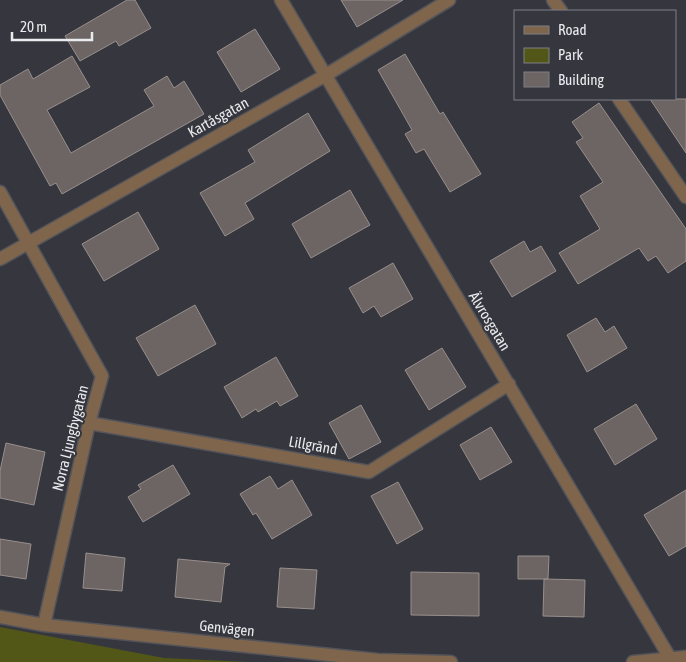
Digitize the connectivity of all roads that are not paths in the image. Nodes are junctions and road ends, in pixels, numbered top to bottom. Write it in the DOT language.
graph roads {
  1 [pos="281,0"];
  2 [pos="449,0"];
  3 [pos="326,75"];
  4 [pos="620,100"];
  5 [pos="0,192"];
  6 [pos="686,197"];
  7 [pos="28,243"];
  8 [pos="0,259"];
  9 [pos="509,384"];
  10 [pos="89,423"];
  11 [pos="0,617"];
  12 [pos="44,625"];
  13 [pos="686,657"];
  14 [pos="670,658"];
  15 [pos="451,662"];
  16 [pos="633,662"];
  1 -- 3 [label="street, Älvrosgatan"];
  2 -- 3 [label="street, Kartåsgatan"];
  3 -- 7 [label="street, Kartåsgatan"];
  3 -- 9 [label="street, Älvrosgatan"];
  4 -- 6 [label="street"];
  5 -- 7 [label="street, Norra Ljungbygatan"];
  7 -- 8 [label="street, Kartåsgatan"];
  7 -- 10 [label="street, Norra Ljungbygatan"];
  9 -- 10 [label="street, Lillgränd"];
  9 -- 14 [label="street, Älvrosgatan"];
  10 -- 12 [label="street, Norra Ljungbygatan"];
  11 -- 12 [label="street, Genvägen"];
  12 -- 15 [label="street, Genvägen"];
  13 -- 14 [label="street"];
  14 -- 16 [label="street"];
}
